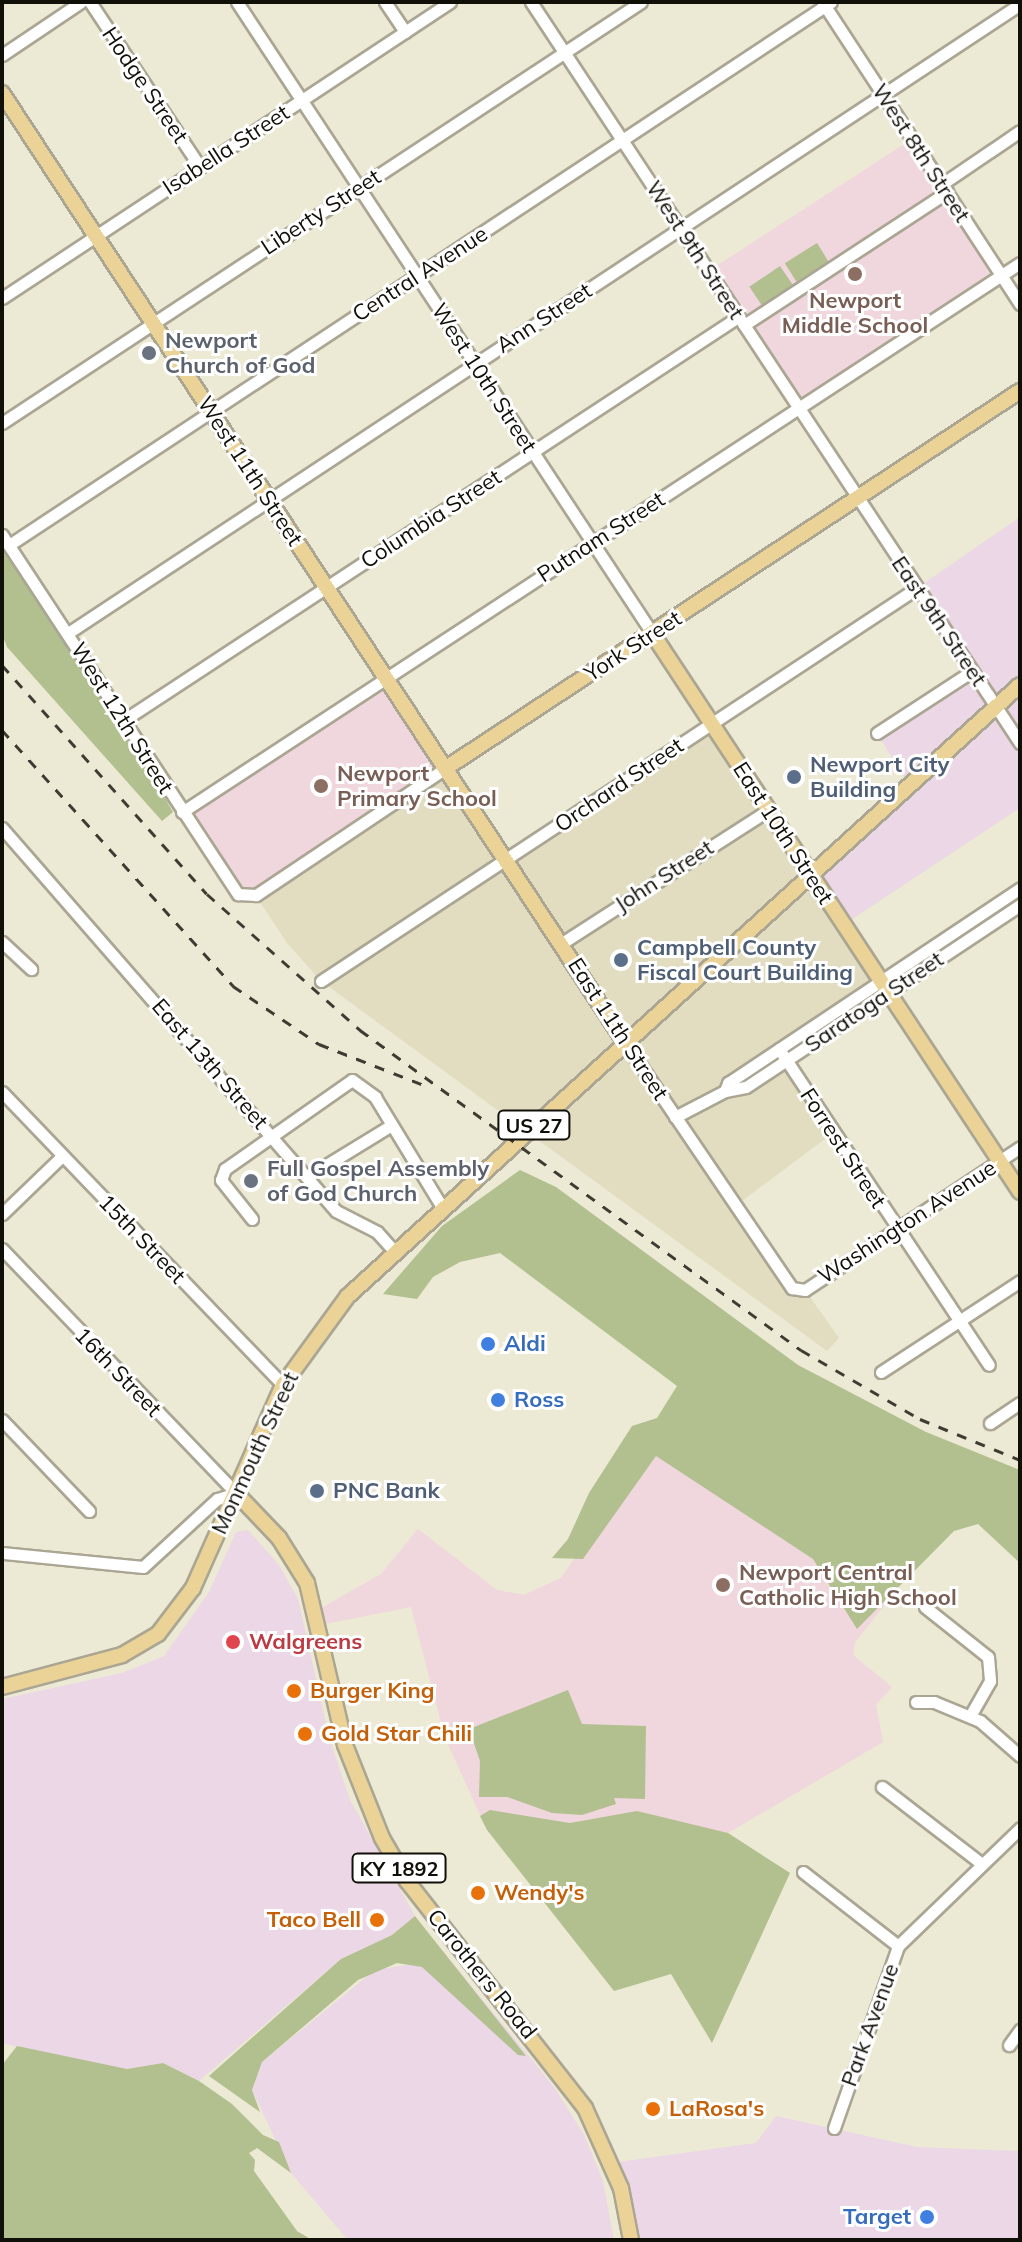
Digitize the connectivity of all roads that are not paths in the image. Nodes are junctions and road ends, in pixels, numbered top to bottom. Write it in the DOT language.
graph roads {
  1 [pos="81,2"];
  2 [pos="90,2"];
  3 [pos="237,2"];
  4 [pos="385,2"];
  5 [pos="450,2"];
  6 [pos="531,2"];
  7 [pos="641,2"];
  8 [pos="826,3"];
  9 [pos="1020,4"];
  10 [pos="405,32"];
  11 [pos="565,52"];
  12 [pos="2,55"];
  13 [pos="2,93"];
  14 [pos="883,95"];
  15 [pos="301,101"];
  16 [pos="1020,131"];
  17 [pos="624,141"];
  18 [pos="200,167"];
  19 [pos="358,187"];
  20 [pos="944,188"];
  21 [pos="680,228"];
  22 [pos="97,237"];
  23 [pos="1020,263"];
  24 [pos="1002,275"];
  25 [pos="418,276"];
  26 [pos="2,298"];
  27 [pos="1020,304"];
  28 [pos="741,321"];
  29 [pos="153,322"];
  30 [pos="475,363"];
  31 [pos="1020,391"];
  32 [pos="798,408"];
  33 [pos="210,411"];
  34 [pos="2,423"];
  35 [pos="532,453"];
  36 [pos="268,499"];
  37 [pos="858,499"];
  38 [pos="5,540"];
  39 [pos="592,544"];
  40 [pos="327,588"];
  41 [pos="917,588"];
  42 [pos="68,633"];
  43 [pos="652,633"];
  44 [pos="972,671"];
  45 [pos="387,678"];
  46 [pos="1020,685"];
  47 [pos="996,707"];
  48 [pos="124,720"];
  49 [pos="711,723"];
  50 [pos="877,733"];
  51 [pos="1020,743"];
  52 [pos="446,768"];
  53 [pos="768,810"];
  54 [pos="182,812"];
  55 [pos="2,828"];
  56 [pos="507,859"];
  57 [pos="809,874"];
  58 [pos="1020,888"];
  59 [pos="245,896"];
  60 [pos="1020,905"];
  61 [pos="2,942"];
  62 [pos="562,943"];
  63 [pos="31,969"];
  64 [pos="321,981"];
  65 [pos="884,987"];
  66 [pos="624,1041"];
  67 [pos="779,1049"];
  68 [pos="786,1061"];
  69 [pos="725,1091"];
  70 [pos="2,1092"];
  71 [pos="675,1117"];
  72 [pos="390,1126"];
  73 [pos="271,1134"];
  74 [pos="1020,1147"];
  75 [pos="62,1156"];
  76 [pos="1000,1161"];
  77 [pos="310,1175"];
  78 [pos="1020,1192"];
  79 [pos="442,1207"];
  80 [pos="2,1214"];
  81 [pos="252,1219"];
  82 [pos="897,1229"];
  83 [pos="2,1249"];
  84 [pos="394,1251"];
  85 [pos="1020,1281"];
  86 [pos="792,1288"];
  87 [pos="958,1323"];
  88 [pos="989,1365"];
  89 [pos="881,1372"];
  90 [pos="283,1385"];
  91 [pos="1020,1403"];
  92 [pos="2,1420"];
  93 [pos="990,1423"];
  94 [pos="236,1493"];
  95 [pos="89,1511"];
  96 [pos="2,1553"];
  97 [pos="925,1607"];
  98 [pos="3,1686"];
  99 [pos="916,1702"];
  100 [pos="970,1716"];
  101 [pos="1020,1756"];
  102 [pos="882,1787"];
  103 [pos="1020,1828"];
  104 [pos="982,1864"];
  105 [pos="803,1872"];
  106 [pos="898,1946"];
  107 [pos="1020,2030"];
  108 [pos="1009,2045"];
  109 [pos="834,2128"];
  110 [pos="631,2240"];
  1 -- 12 [label="street"];
  2 -- 18 [label="street, Hodge Street"];
  3 -- 15 [label="street, West 10th Street"];
  4 -- 10 [label="street"];
  5 -- 10 [label="street, Isabella Street"];
  6 -- 11 [label="street, West 9th Street"];
  7 -- 11 [label="street, Liberty Street"];
  8 -- 14 [label="street, West 8th Street"];
  8 -- 17 [label="street, Central Avenue"];
  9 -- 14 [label="street, Ann Street"];
  10 -- 15 [label="street, Isabella Street"];
  11 -- 17 [label="street, West 9th Street"];
  11 -- 19 [label="street, Liberty Street"];
  13 -- 22 [label="main road, West 11th Street"];
  14 -- 20 [label="street, West 8th Street"];
  14 -- 21 [label="street, Ann Street"];
  15 -- 18 [label="street, Isabella Street"];
  15 -- 19 [label="street, West 10th Street"];
  16 -- 20 [label="street"];
  17 -- 21 [label="street, West 9th Street"];
  17 -- 25 [label="street, Central Avenue"];
  18 -- 22 [label="street, Isabella Street"];
  19 -- 25 [label="street, West 10th Street"];
  19 -- 29 [label="street, Liberty Street"];
  20 -- 24 [label="street, West 8th Street"];
  20 -- 28 [label="street, Columbia Street"];
  21 -- 28 [label="street, West 9th Street"];
  21 -- 30 [label="street, Ann Street"];
  22 -- 26 [label="street, Isabella Street"];
  22 -- 29 [label="main road, West 11th Street"];
  23 -- 24 [label="street, Putnam Street"];
  24 -- 27 [label="street, West 8th Street"];
  24 -- 32 [label="street, Putnam Street"];
  25 -- 30 [label="street, West 10th Street"];
  25 -- 33 [label="street, Central Avenue"];
  28 -- 32 [label="street, West 9th Street"];
  28 -- 35 [label="street, Columbia Street"];
  29 -- 33 [label="main road, West 11th Street"];
  29 -- 34 [label="street, Liberty Street"];
  30 -- 35 [label="street, West 10th Street"];
  30 -- 36 [label="street, Ann Street"];
  31 -- 37 [label="main road, York Street"];
  32 -- 37 [label="street, West 9th Street"];
  32 -- 39 [label="street, Putnam Street"];
  33 -- 36 [label="main road, West 11th Street"];
  33 -- 38 [label="street, Central Avenue"];
  35 -- 39 [label="street, West 10th Street"];
  35 -- 40 [label="street, Columbia Street"];
  36 -- 40 [label="main road, West 11th Street"];
  36 -- 42 [label="street, Ann Street"];
  37 -- 41 [label="street, East 9th Street"];
  37 -- 43 [label="main road, York Street"];
  38 -- 42 [label="street, West 12th Street"];
  39 -- 43 [label="street, West 10th Street"];
  39 -- 45 [label="street, Putnam Street"];
  40 -- 45 [label="main road, West 11th Street"];
  40 -- 48 [label="street, Columbia Street"];
  41 -- 44 [label="street, East 9th Street"];
  41 -- 49 [label="street, Orchard Street"];
  42 -- 48 [label="street, West 12th Street"];
  43 -- 49 [label="main road, East 10th Street"];
  43 -- 52 [label="main road, York Street"];
  44 -- 47 [label="street, East 9th Street"];
  44 -- 50 [label="street"];
  45 -- 52 [label="main road, West 11th Street"];
  45 -- 54 [label="street, Putnam Street"];
  46 -- 47 [label="main road, Monmouth Street / US 27"];
  47 -- 51 [label="street, East 9th Street"];
  47 -- 57 [label="main road, Monmouth Street / US 27"];
  48 -- 54 [label="street, West 12th Street"];
  49 -- 53 [label="main road, East 10th Street"];
  49 -- 56 [label="street, Orchard Street"];
  52 -- 56 [label="main road, East 11th Street"];
  52 -- 59 [label="street, York Street"];
  53 -- 57 [label="main road, East 10th Street"];
  53 -- 62 [label="street, John Street"];
  54 -- 59 [label="street, West 12th Street"];
  55 -- 73 [label="street, East 13th Street"];
  56 -- 62 [label="main road, East 11th Street"];
  56 -- 64 [label="street, Orchard Street"];
  57 -- 65 [label="main road, East 10th Street"];
  57 -- 66 [label="main road, Monmouth Street / US 27"];
  58 -- 65 [label="street, Saratoga Street"];
  60 -- 65 [label="street, Saratoga Street"];
  61 -- 63 [label="street"];
  62 -- 66 [label="main road, East 11th Street"];
  65 -- 67 [label="street, Saratoga Street"];
  65 -- 68 [label="street, Saratoga Street"];
  65 -- 76 [label="main road, East 10th Street"];
  66 -- 71 [label="street, East 11th Street"];
  66 -- 79 [label="main road, Monmouth Street / US 27"];
  67 -- 68 [label="street, Forrest Street"];
  67 -- 69 [label="street, Saratoga Street"];
  68 -- 69 [label="street, Saratoga Street"];
  68 -- 82 [label="street, Forrest Street"];
  69 -- 71 [label="street, Saratoga Street"];
  70 -- 75 [label="street, 15th Street"];
  71 -- 86 [label="street, East 11th Street"];
  72 -- 73 [label="street"];
  72 -- 77 [label="street"];
  72 -- 79 [label="street"];
  73 -- 77 [label="street, East 13th Street"];
  73 -- 81 [label="street"];
  74 -- 76 [label="street, Washington Avenue"];
  75 -- 80 [label="street"];
  75 -- 90 [label="street, 15th Street"];
  76 -- 78 [label="main road, East 10th Street"];
  76 -- 82 [label="street, Washington Avenue"];
  77 -- 84 [label="street, East 13th Street"];
  79 -- 84 [label="main road, Monmouth Street / US 27"];
  82 -- 86 [label="street, Washington Avenue"];
  82 -- 87 [label="street, Forrest Street"];
  83 -- 94 [label="street, 16th Street"];
  84 -- 90 [label="main road, Monmouth Street / US 27"];
  85 -- 87 [label="street"];
  87 -- 88 [label="street, Forrest Street"];
  87 -- 89 [label="street"];
  90 -- 94 [label="main road, Monmouth Street / US 27"];
  91 -- 93 [label="street"];
  92 -- 95 [label="street"];
  94 -- 96 [label="street"];
  94 -- 98 [label="main road, Monmouth Street / US 27"];
  94 -- 110 [label="main road, Carothers Road / KY 1892"];
  97 -- 100 [label="street"];
  99 -- 100 [label="street"];
  100 -- 101 [label="street"];
  102 -- 104 [label="street"];
  103 -- 104 [label="street, Park Avenue"];
  104 -- 106 [label="street, Park Avenue"];
  105 -- 106 [label="street"];
  106 -- 109 [label="street, Park Avenue"];
  107 -- 108 [label="street"];
}
